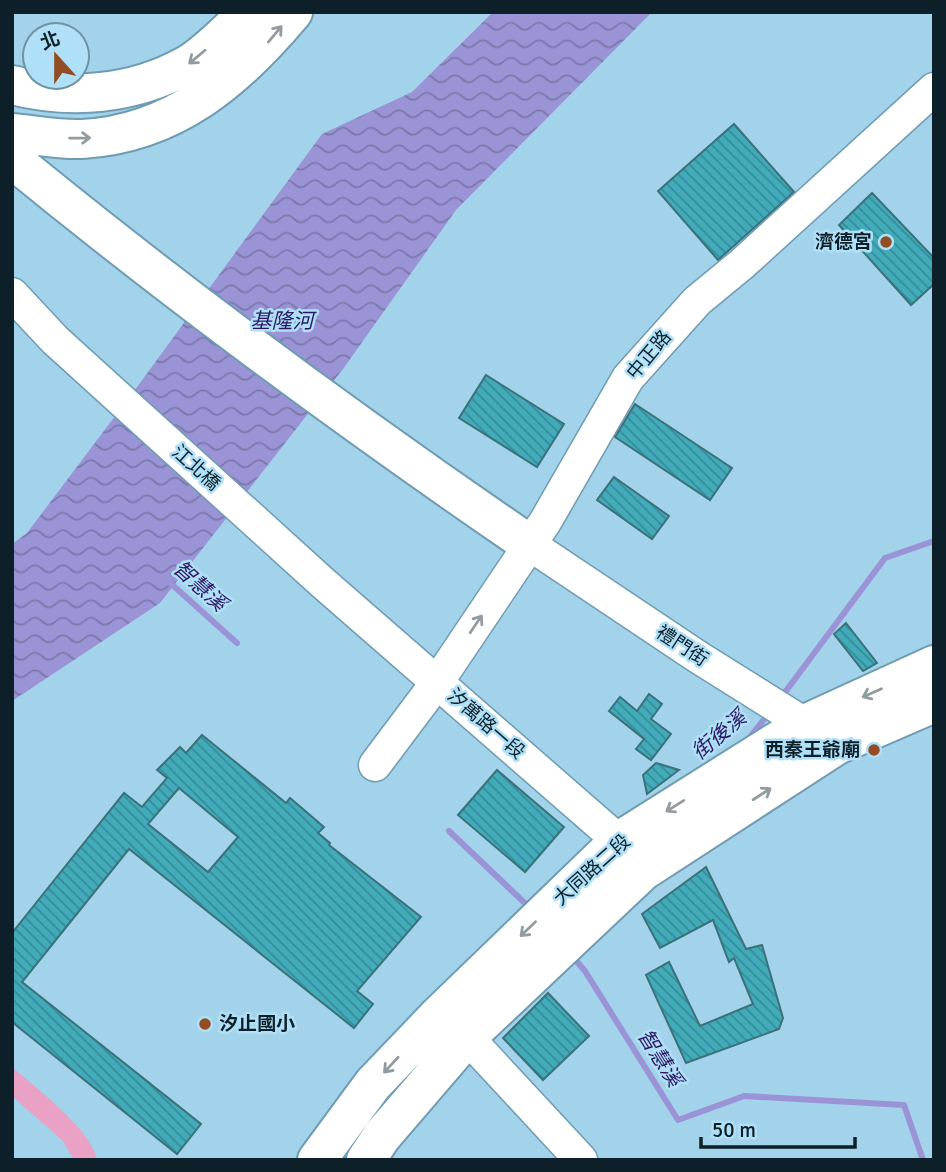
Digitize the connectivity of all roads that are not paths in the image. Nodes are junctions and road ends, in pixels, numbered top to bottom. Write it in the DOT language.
graph roads {
  1 [pos="249,12"];
  2 [pos="293,12"];
  3 [pos="12,85"];
  4 [pos="934,89"];
  5 [pos="12,133"];
  6 [pos="12,159"];
  7 [pos="12,294"];
  8 [pos="529,544"];
  9 [pos="323,583"];
  10 [pos="934,665"];
  11 [pos="438,681"];
  12 [pos="934,703"];
  13 [pos="785,711"];
  14 [pos="837,745"];
  15 [pos="375,765"];
  16 [pos="616,852"];
  17 [pos="496,986"];
  18 [pos="453,1027"];
  19 [pos="317,1160"];
  20 [pos="366,1160"];
  21 [pos="581,1160"];
  1 -- 3 [label="main road, one-way"];
  5 -- 2 [label="main road, one-way"];
  4 -- 8 [label="street, 中正路"];
  6 -- 8 [label="main road"];
  7 -- 9 [label="street, 江北橋"];
  11 -- 8 [label="street, 中正路, one-way"];
  8 -- 13 [label="street, 禮門街"];
  9 -- 11 [label="street, 汐萬路一段"];
  10 -- 13 [label="main road, 大同路二段, one-way"];
  11 -- 15 [label="street, 中正路"];
  11 -- 16 [label="street, 汐萬路一段"];
  12 -- 14 [label="main road, 大同路二段"];
  13 -- 14 [label="street, 禮門街"];
  13 -- 16 [label="main road, 大同路二段, one-way"];
  16 -- 14 [label="main road, 大同路二段, one-way"];
  16 -- 17 [label="main road, 大同路二段, one-way"];
  16 -- 17 [label="main road, 大同路二段"];
  17 -- 18 [label="main road, 大同路二段"];
  18 -- 19 [label="main road, 大同路二段, one-way"];
  18 -- 20 [label="main road, 大同路二段"];
  18 -- 21 [label="street"];
}
